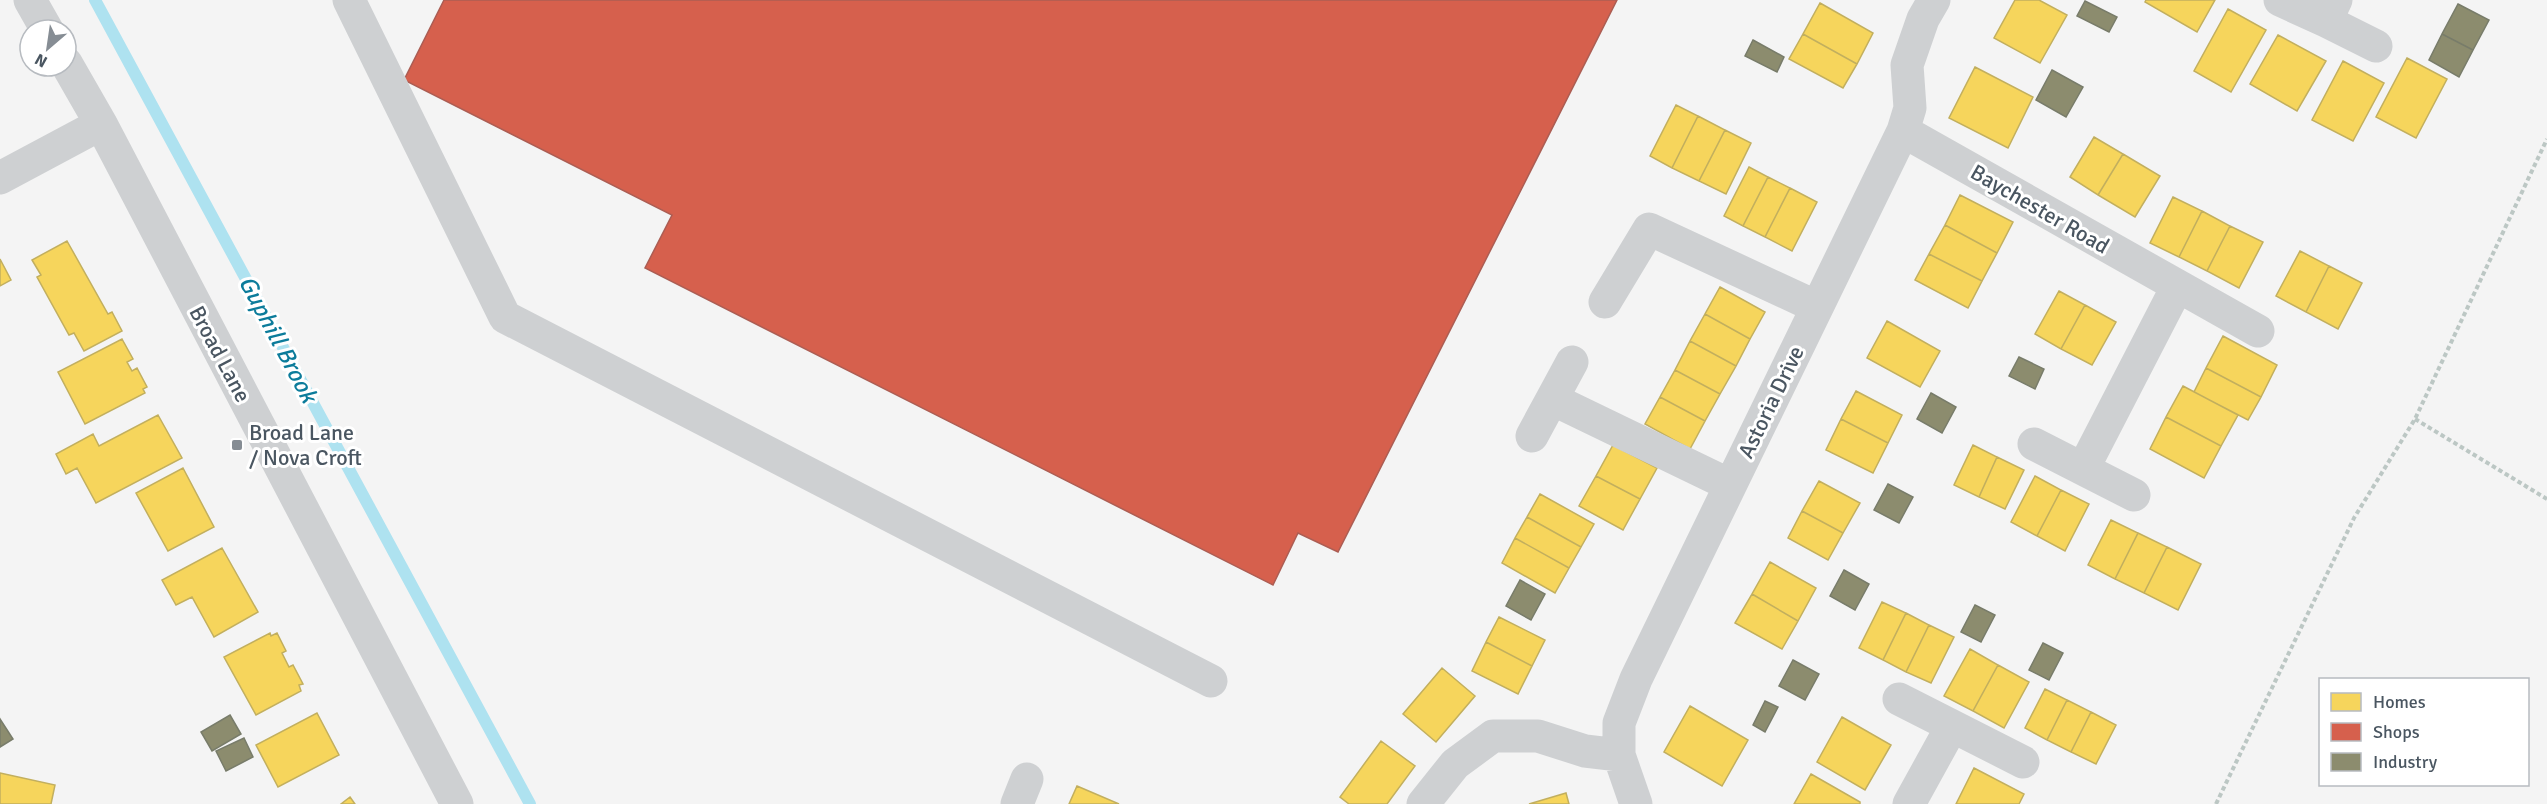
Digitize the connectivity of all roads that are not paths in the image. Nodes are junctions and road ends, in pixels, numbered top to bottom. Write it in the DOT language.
graph roads {
  1 [pos="30,0"];
  2 [pos="349,0"];
  3 [pos="1934,0"];
  4 [pos="2280,0"];
  5 [pos="2331,10"];
  6 [pos="40,18"];
  7 [pos="2376,46"];
  8 [pos="75,78"];
  9 [pos="101,124"];
  10 [pos="1903,131"];
  11 [pos="0,178"];
  12 [pos="2177,287"];
  13 [pos="1605,302"];
  14 [pos="1817,307"];
  15 [pos="2258,331"];
  16 [pos="1572,362"];
  17 [pos="1552,399"];
  18 [pos="1532,436"];
  19 [pos="2034,444"];
  20 [pos="2083,469"];
  21 [pos="1730,485"];
  22 [pos="2134,495"];
  23 [pos="1211,681"];
  24 [pos="1899,699"];
  25 [pos="1952,726"];
  26 [pos="1619,755"];
  27 [pos="2023,762"];
  28 [pos="1914,795"];
  29 [pos="457,804"];
  30 [pos="1423,804"];
  31 [pos="1636,804"];
  1 -- 6 [label="street"];
  2 -- 23 [label="street"];
  3 -- 10 [label="street, Astoria Drive"];
  4 -- 5 [label="street"];
  5 -- 7 [label="street"];
  8 -- 9 [label="street, Broad Lane"];
  9 -- 11 [label="street"];
  9 -- 29 [label="street, Broad Lane"];
  10 -- 12 [label="street, Baychester Road"];
  10 -- 14 [label="street, Astoria Drive"];
  12 -- 15 [label="street, Baychester Road"];
  12 -- 20 [label="street"];
  13 -- 14 [label="street"];
  14 -- 21 [label="street, Astoria Drive"];
  16 -- 17 [label="street"];
  17 -- 18 [label="street"];
  17 -- 21 [label="street"];
  19 -- 20 [label="street"];
  20 -- 22 [label="street"];
  21 -- 26 [label="street, Astoria Drive"];
  24 -- 25 [label="street"];
  25 -- 27 [label="street"];
  25 -- 28 [label="street"];
  26 -- 30 [label="street"];
  26 -- 31 [label="street, Astoria Drive"];
}
